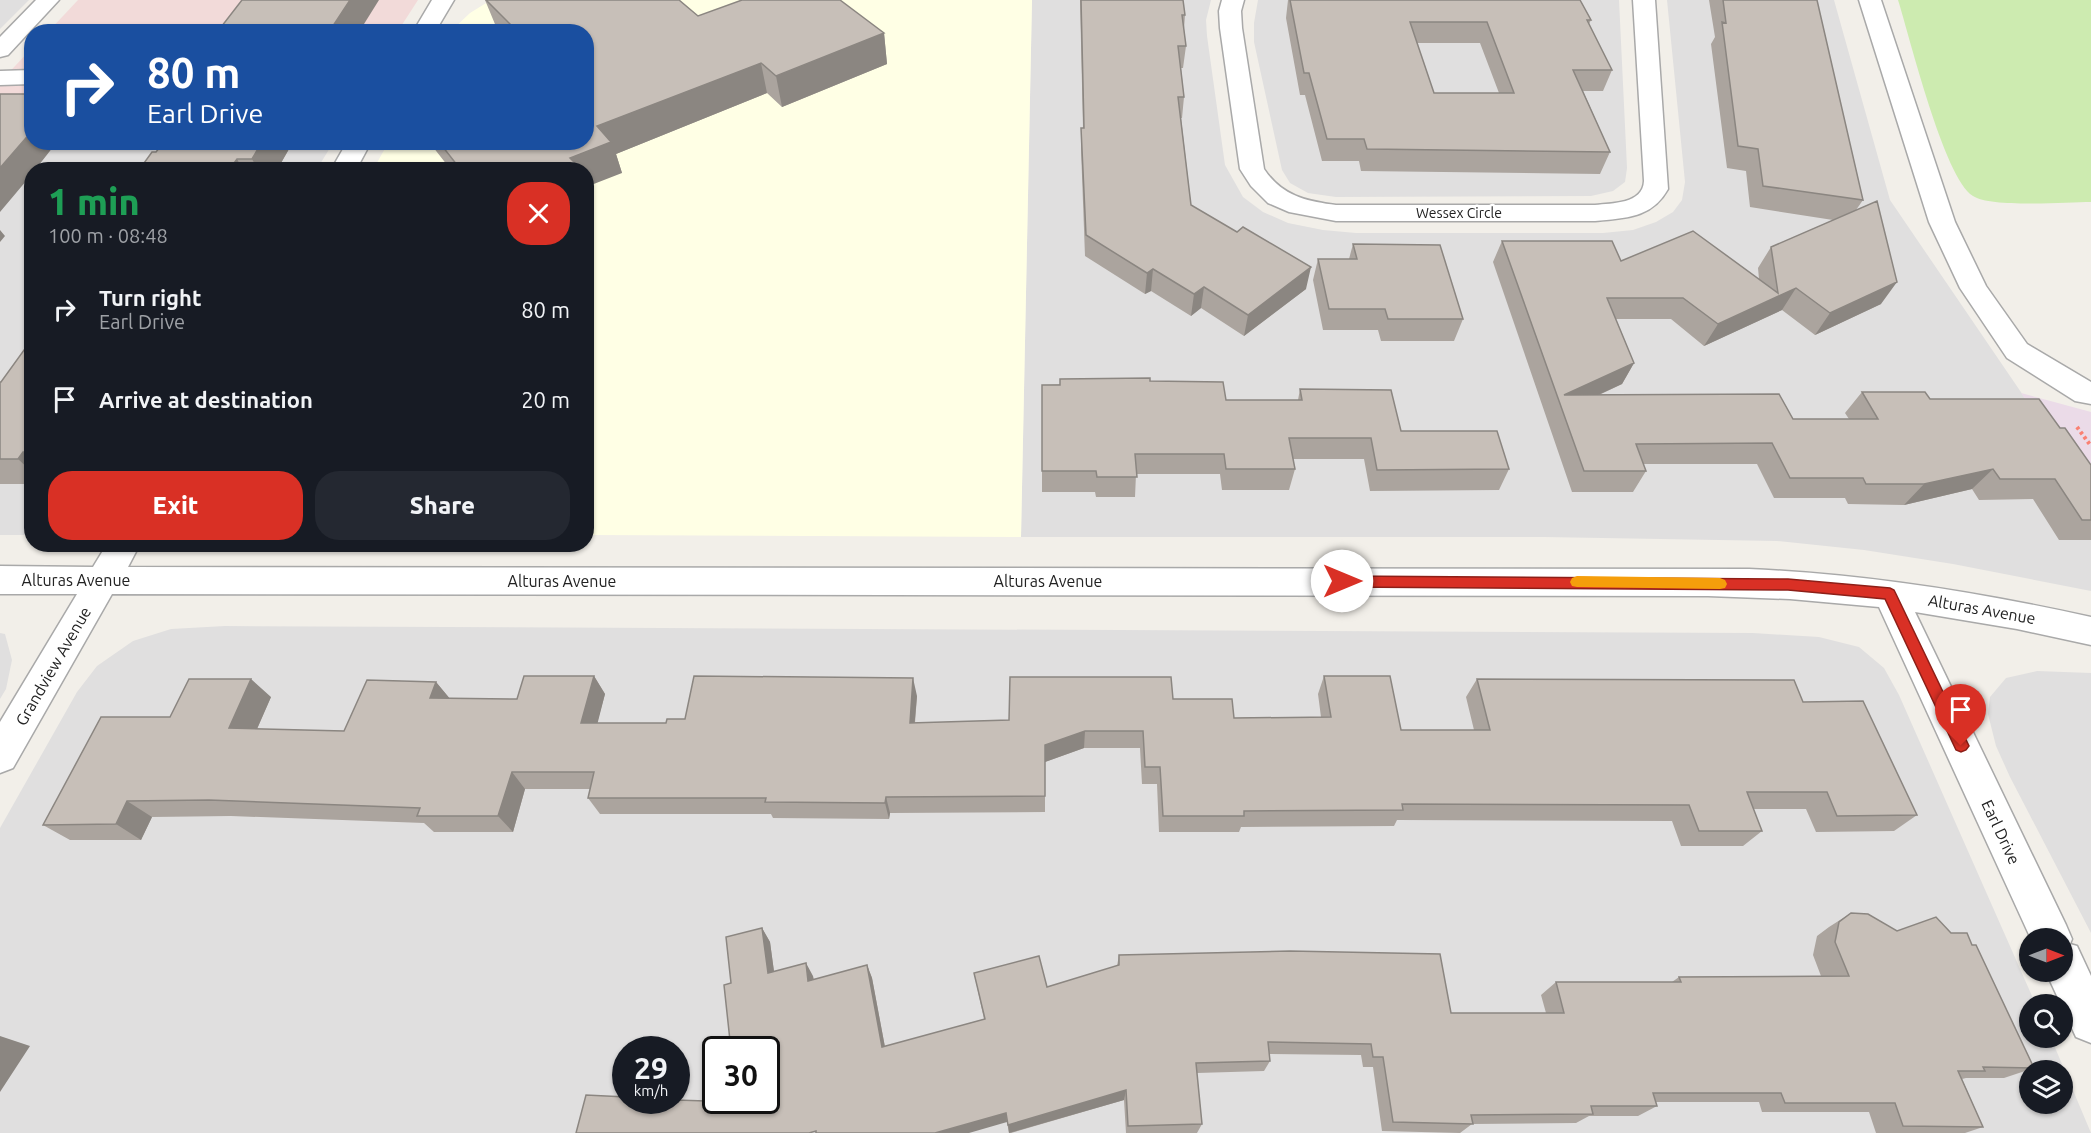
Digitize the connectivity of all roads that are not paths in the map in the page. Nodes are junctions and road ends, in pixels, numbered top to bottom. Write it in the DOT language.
graph roads {
  1 [pos="48,0"];
  2 [pos="443,0"];
  3 [pos="1233,0"];
  4 [pos="1644,0"];
  5 [pos="1870,0"];
  6 [pos="25,24"];
  7 [pos="429,24"];
  8 [pos="24,25"];
  9 [pos="0,50"];
  10 [pos="24,77"];
  11 [pos="0,78"];
  12 [pos="2091,393"];
  13 [pos="119,552"];
  14 [pos="0,580"];
  15 [pos="103,580"];
  16 [pos="1890,594"];
  17 [pos="2091,631"];
  18 [pos="0,756"];
  19 [pos="2047,928"];
  20 [pos="2072,982"];
  21 [pos="2091,1022"];
  1 -- 6 [label="street"];
  2 -- 7 [label="street"];
  3 -- 4 [label="street, Wessex Circle"];
  5 -- 12 [label="street"];
  8 -- 9 [label="street"];
  10 -- 11 [label="street"];
  13 -- 15 [label="street, Grandview Avenue"];
  14 -- 15 [label="street, Alturas Avenue"];
  15 -- 16 [label="street, Alturas Avenue"];
  15 -- 18 [label="street, Grandview Avenue"];
  16 -- 17 [label="street, Alturas Avenue"];
  16 -- 19 [label="street, Earl Drive"];
  20 -- 21 [label="street"];
}
